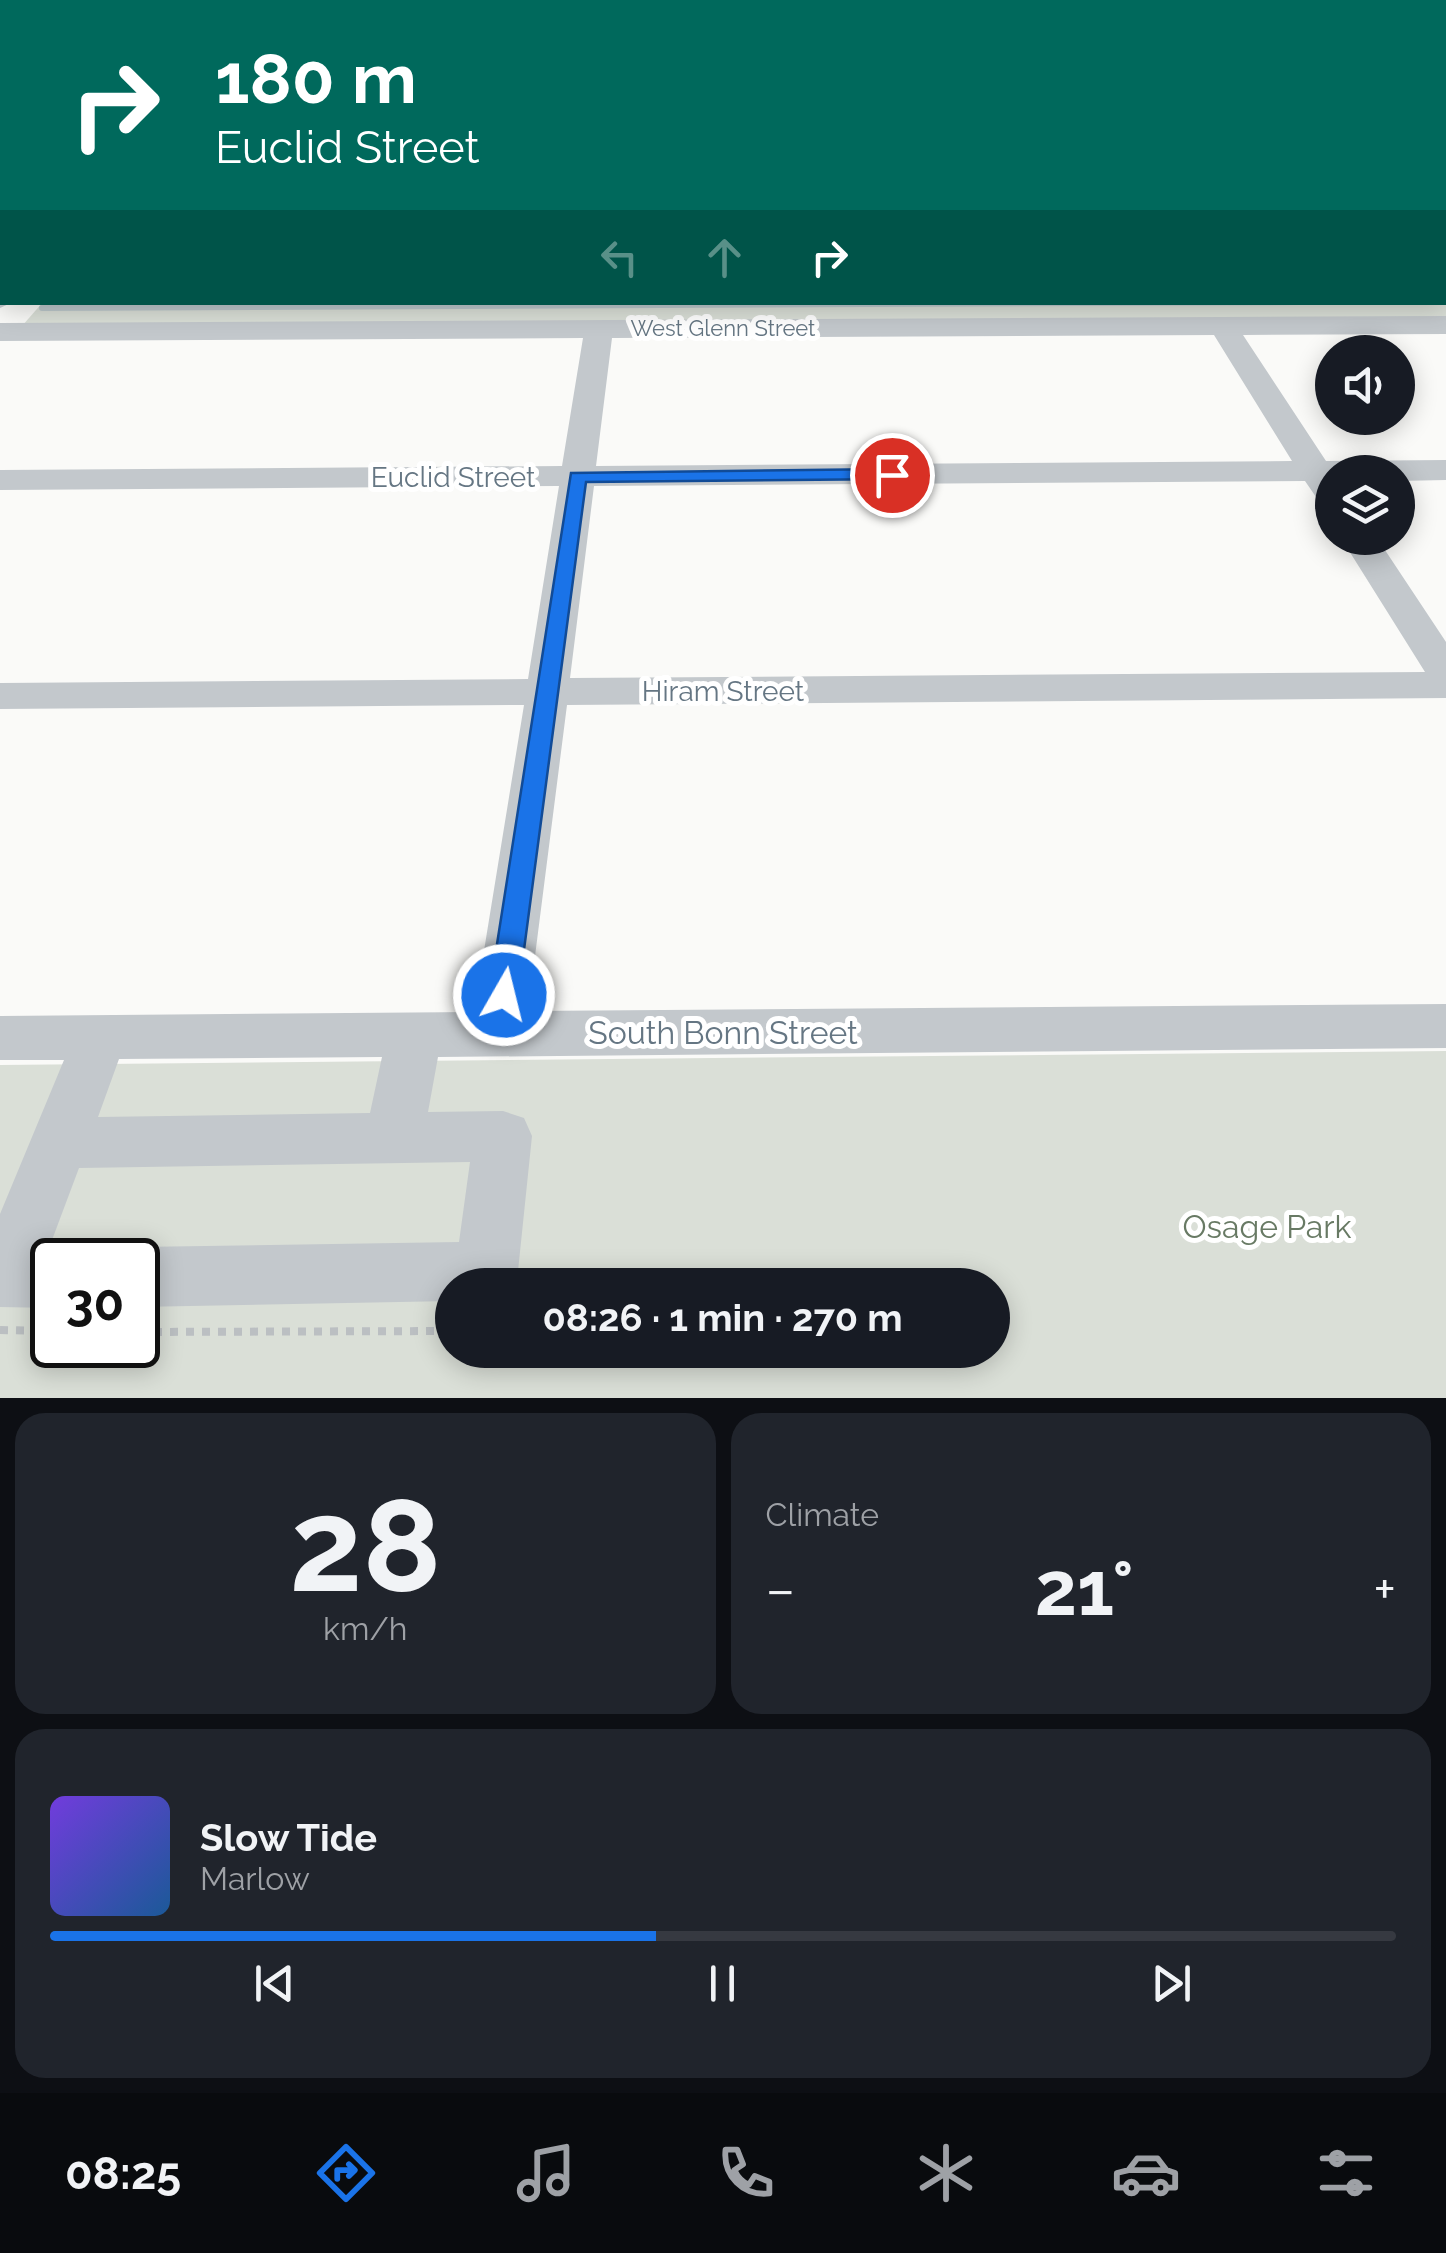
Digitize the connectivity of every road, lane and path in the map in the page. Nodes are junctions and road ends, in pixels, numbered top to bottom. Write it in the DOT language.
graph roads {
  1 [pos="1446,325"];
  2 [pos="1224,326"];
  3 [pos="600,329"];
  4 [pos="0,332"];
  5 [pos="1315,468"];
  6 [pos="1446,470"];
  7 [pos="1415,474"];
  8 [pos="578,477"];
  9 [pos="0,480"];
  10 [pos="1315,484"];
  11 [pos="1370,555"];
  12 [pos="1446,674"];
  13 [pos="1446,685"];
  14 [pos="547,692"];
  15 [pos="0,696"];
  16 [pos="1446,1026"];
  17 [pos="498,1034"];
  18 [pos="414,1035"];
  19 [pos="0,1038"];
  20 [pos="100,1038"];
  21 [pos="394,1138"];
  22 [pos="58,1142"];
  23 [pos="160,1277"];
  24 [pos="30,1278"];
  25 [pos="0,1330"];
  26 [pos="30,1331"];
  27 [pos="435,1331"];
  28 [pos="160,1332"];
  1 -- 2 [label="street, West Glenn Street"];
  2 -- 3 [label="street, West Glenn Street"];
  2 -- 5 [label="street"];
  3 -- 4 [label="street, West Glenn Street"];
  3 -- 8 [label="street"];
  6 -- 7 [label="street, Euclid Street"];
  8 -- 9 [label="street, Euclid Street"];
  8 -- 10 [label="street, Euclid Street"];
  8 -- 14 [label="street"];
  11 -- 12 [label="street"];
  13 -- 14 [label="street, Hiram Street"];
  14 -- 15 [label="street, Hiram Street"];
  14 -- 17 [label="street"];
  16 -- 17 [label="street, South Bonn Street"];
  17 -- 18 [label="street, South Bonn Street"];
  18 -- 20 [label="street, South Bonn Street"];
  18 -- 21 [label="street"];
  19 -- 20 [label="street, South Bonn Street"];
  20 -- 22 [label="street"];
  21 -- 22 [label="street"];
  21 -- 23 [label="street"];
  22 -- 24 [label="street"];
  25 -- 26 [label="path"];
  27 -- 28 [label="path"];
}
